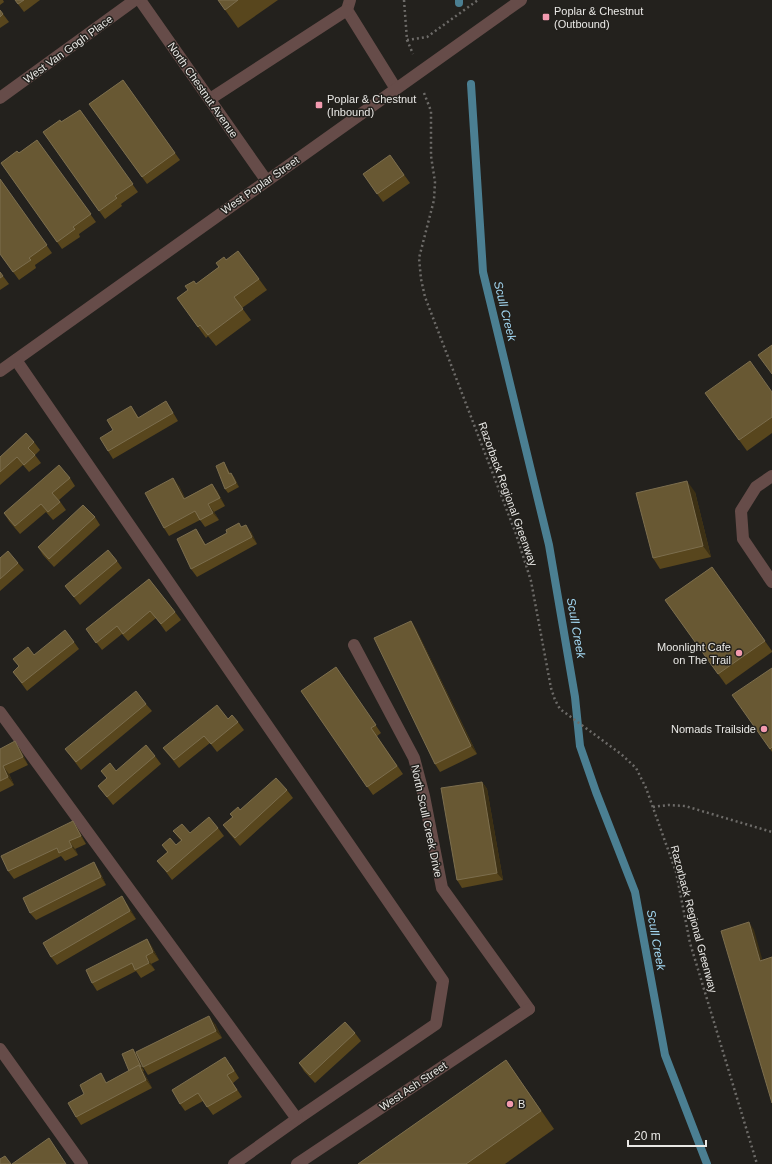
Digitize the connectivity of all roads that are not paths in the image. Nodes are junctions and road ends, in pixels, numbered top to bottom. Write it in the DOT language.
graph roads {
  1 [pos="135,0"];
  2 [pos="140,0"];
  3 [pos="521,0"];
  4 [pos="348,5"];
  5 [pos="396,89"];
  6 [pos="0,98"];
  7 [pos="210,99"];
  8 [pos="266,180"];
  9 [pos="16,360"];
  10 [pos="0,371"];
  11 [pos="772,476"];
  12 [pos="772,582"];
  13 [pos="354,645"];
  14 [pos="0,712"];
  15 [pos="529,1009"];
  16 [pos="0,1049"];
  17 [pos="297,1119"];
  18 [pos="82,1164"];
  19 [pos="234,1164"];
  20 [pos="297,1164"];
  1 -- 6 [label="street, West Van Gogh Place"];
  2 -- 7 [label="street, North Chestnut Avenue"];
  3 -- 5 [label="street, West Poplar Street"];
  4 -- 5 [label="street"];
  4 -- 7 [label="street"];
  5 -- 8 [label="street, West Poplar Street"];
  7 -- 8 [label="street, North Chestnut Avenue"];
  8 -- 9 [label="street, West Poplar Street"];
  9 -- 10 [label="street, West Poplar Street"];
  9 -- 17 [label="street"];
  11 -- 12 [label="street"];
  13 -- 15 [label="street, North Scull Creek Drive"];
  14 -- 17 [label="street"];
  15 -- 20 [label="street, West Ash Street"];
  16 -- 18 [label="street"];
  17 -- 19 [label="street"];
}
